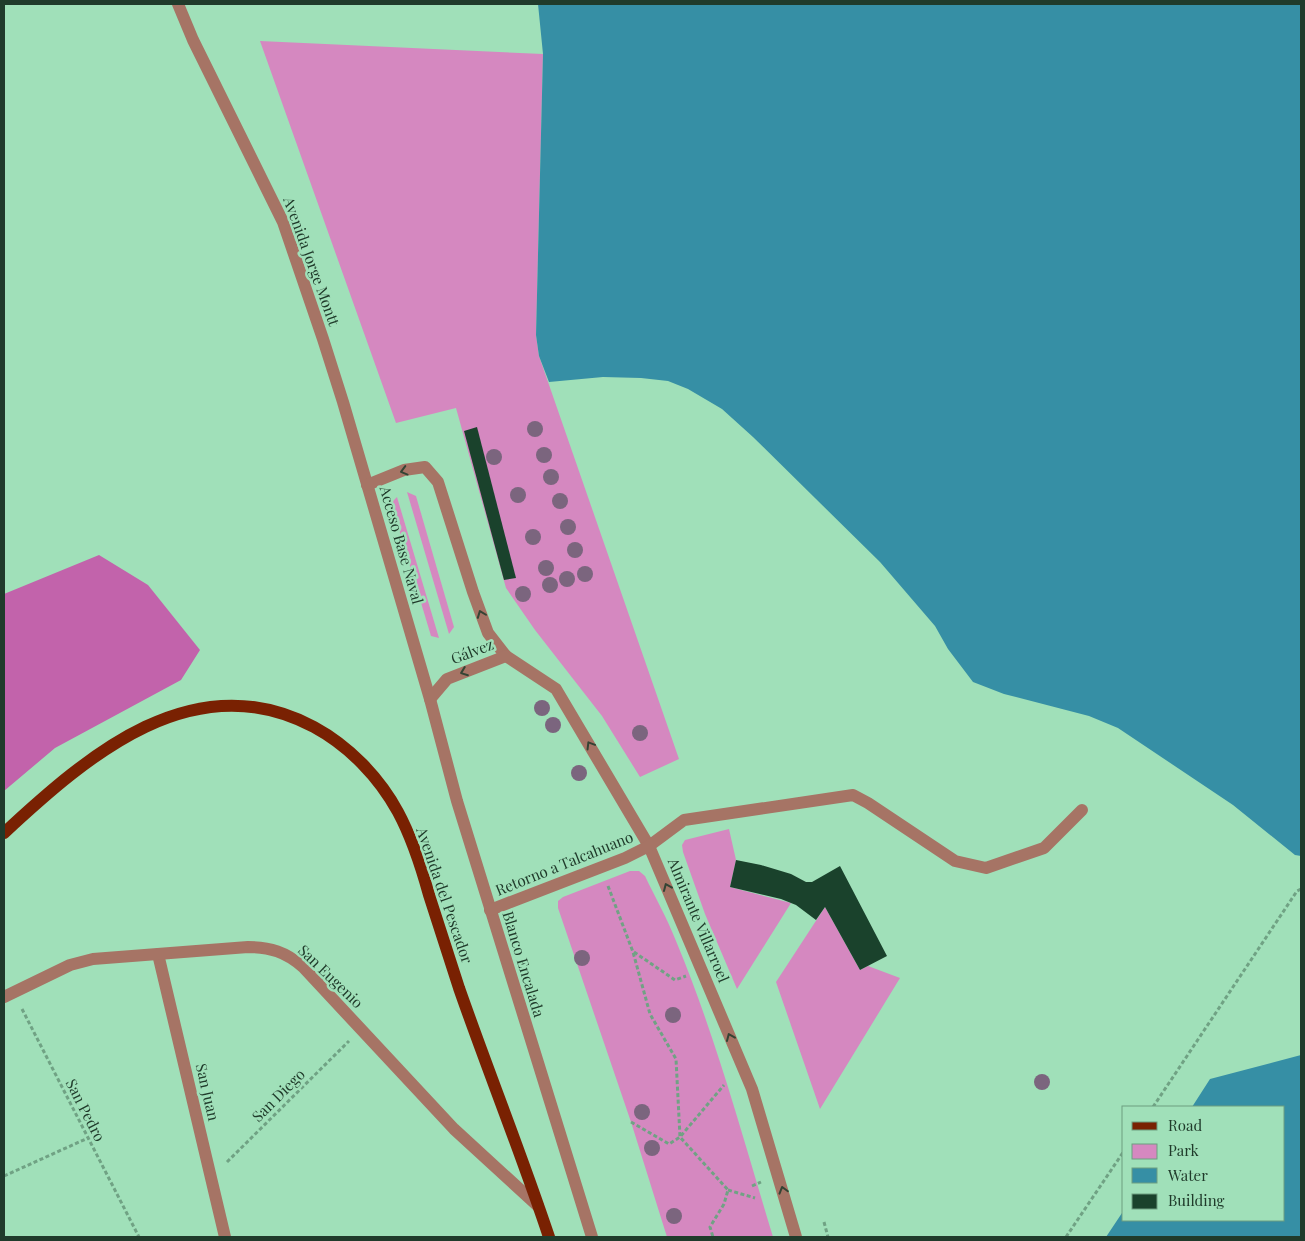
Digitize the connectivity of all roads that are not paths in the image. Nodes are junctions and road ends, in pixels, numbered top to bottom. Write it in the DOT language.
graph roads {
  1 [pos="178,4"];
  2 [pos="367,485"];
  3 [pos="506,656"];
  4 [pos="430,699"];
  5 [pos="1082,810"];
  6 [pos="4,833"];
  7 [pos="649,846"];
  8 [pos="490,910"];
  9 [pos="158,954"];
  10 [pos="9,994"];
  11 [pos="538,1206"];
  12 [pos="225,1237"];
  13 [pos="549,1237"];
  14 [pos="592,1237"];
  15 [pos="796,1237"];
  1 -- 2 [label="street, Avenida Jorge Montt"];
  3 -- 2 [label="street, Acceso Base Naval, one-way"];
  2 -- 4 [label="street, Acceso Base Naval"];
  3 -- 4 [label="street, Gálvez, one-way"];
  7 -- 3 [label="street, Almirante Villarroel, one-way"];
  4 -- 8 [label="street, Blanco Encalada"];
  5 -- 7 [label="street, Retorno a Talcahuano"];
  6 -- 11 [label="main road, Avenida del Pescador"];
  7 -- 8 [label="street, Retorno a Talcahuano"];
  15 -- 7 [label="street, Almirante Villarroel, one-way"];
  8 -- 14 [label="street, Blanco Encalada"];
  9 -- 10 [label="street, San Eugenio"];
  9 -- 11 [label="street, San Eugenio"];
  9 -- 12 [label="street, San Juan"];
  11 -- 13 [label="main road, Avenida del Pescador"];
}
